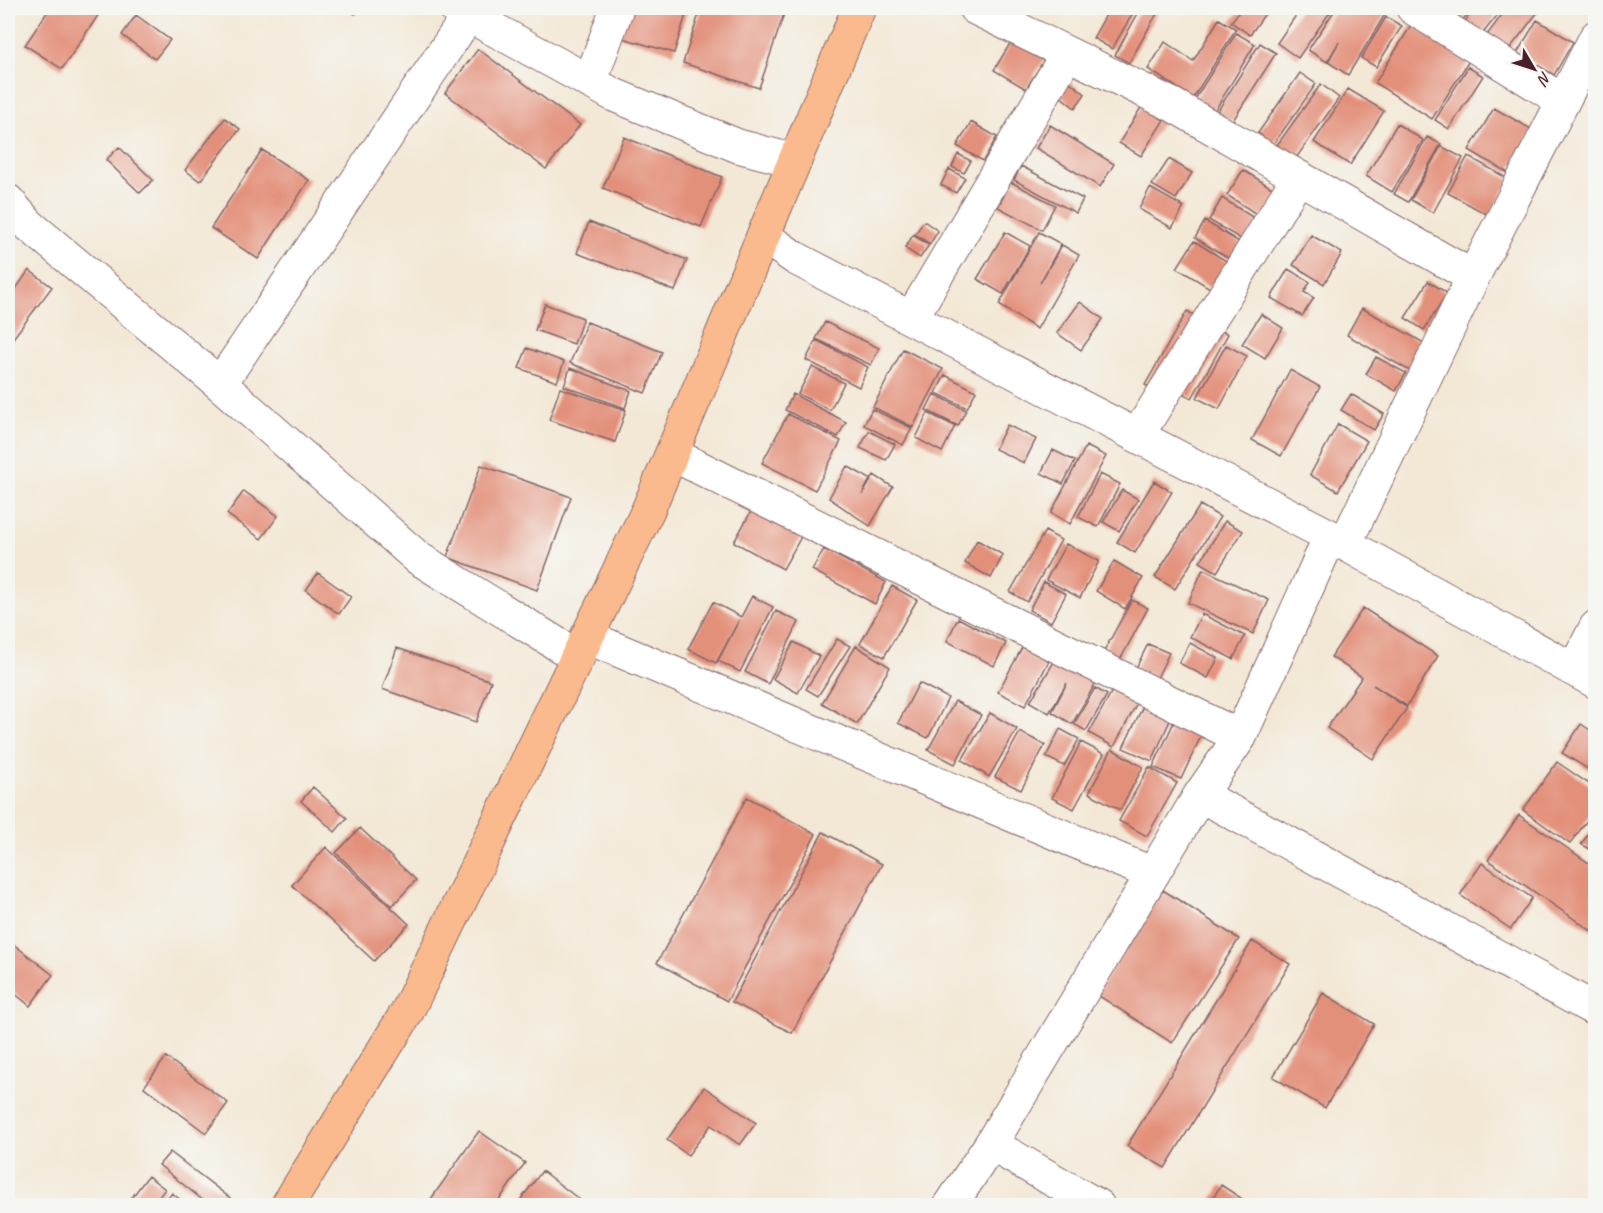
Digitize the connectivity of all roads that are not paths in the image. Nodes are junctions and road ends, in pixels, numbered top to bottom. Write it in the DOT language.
graph roads {
  1 [pos="617,8"];
  2 [pos="859,8"];
  3 [pos="975,8"];
  4 [pos="1413,8"];
  5 [pos="462,12"];
  6 [pos="1596,37"];
  7 [pos="1067,54"];
  8 [pos="590,82"];
  9 [pos="1563,101"];
  10 [pos="795,161"];
  11 [pos="1298,178"];
  12 [pos="8,201"];
  13 [pos="764,236"];
  14 [pos="1473,277"];
  15 [pos="912,317"];
  16 [pos="220,384"];
  17 [pos="1137,436"];
  18 [pos="672,454"];
  19 [pos="1345,544"];
  20 [pos="1596,627"];
  21 [pos="583,647"];
  22 [pos="1585,676"];
  23 [pos="1239,737"];
  24 [pos="1200,795"];
  25 [pos="1153,874"];
  26 [pos="1596,1010"];
  27 [pos="991,1144"];
  28 [pos="287,1206"];
  29 [pos="950,1206"];
  30 [pos="1098,1206"];
  1 -- 8 [label="street"];
  2 -- 10 [label="main road"];
  3 -- 7 [label="street"];
  4 -- 9 [label="street"];
  5 -- 8 [label="street"];
  5 -- 16 [label="street"];
  6 -- 9 [label="street"];
  7 -- 11 [label="street"];
  7 -- 15 [label="street"];
  8 -- 10 [label="street"];
  9 -- 14 [label="street"];
  10 -- 13 [label="main road"];
  11 -- 14 [label="street"];
  11 -- 17 [label="street"];
  12 -- 16 [label="street"];
  13 -- 15 [label="street"];
  13 -- 18 [label="main road"];
  14 -- 19 [label="street"];
  15 -- 17 [label="street"];
  16 -- 21 [label="street"];
  17 -- 19 [label="street"];
  18 -- 21 [label="main road"];
  18 -- 23 [label="street"];
  19 -- 22 [label="street"];
  19 -- 23 [label="street"];
  20 -- 22 [label="street"];
  21 -- 25 [label="street"];
  21 -- 28 [label="main road"];
  23 -- 24 [label="street"];
  24 -- 25 [label="street"];
  24 -- 26 [label="street"];
  25 -- 27 [label="street"];
  27 -- 29 [label="street"];
  27 -- 30 [label="street"];
}
